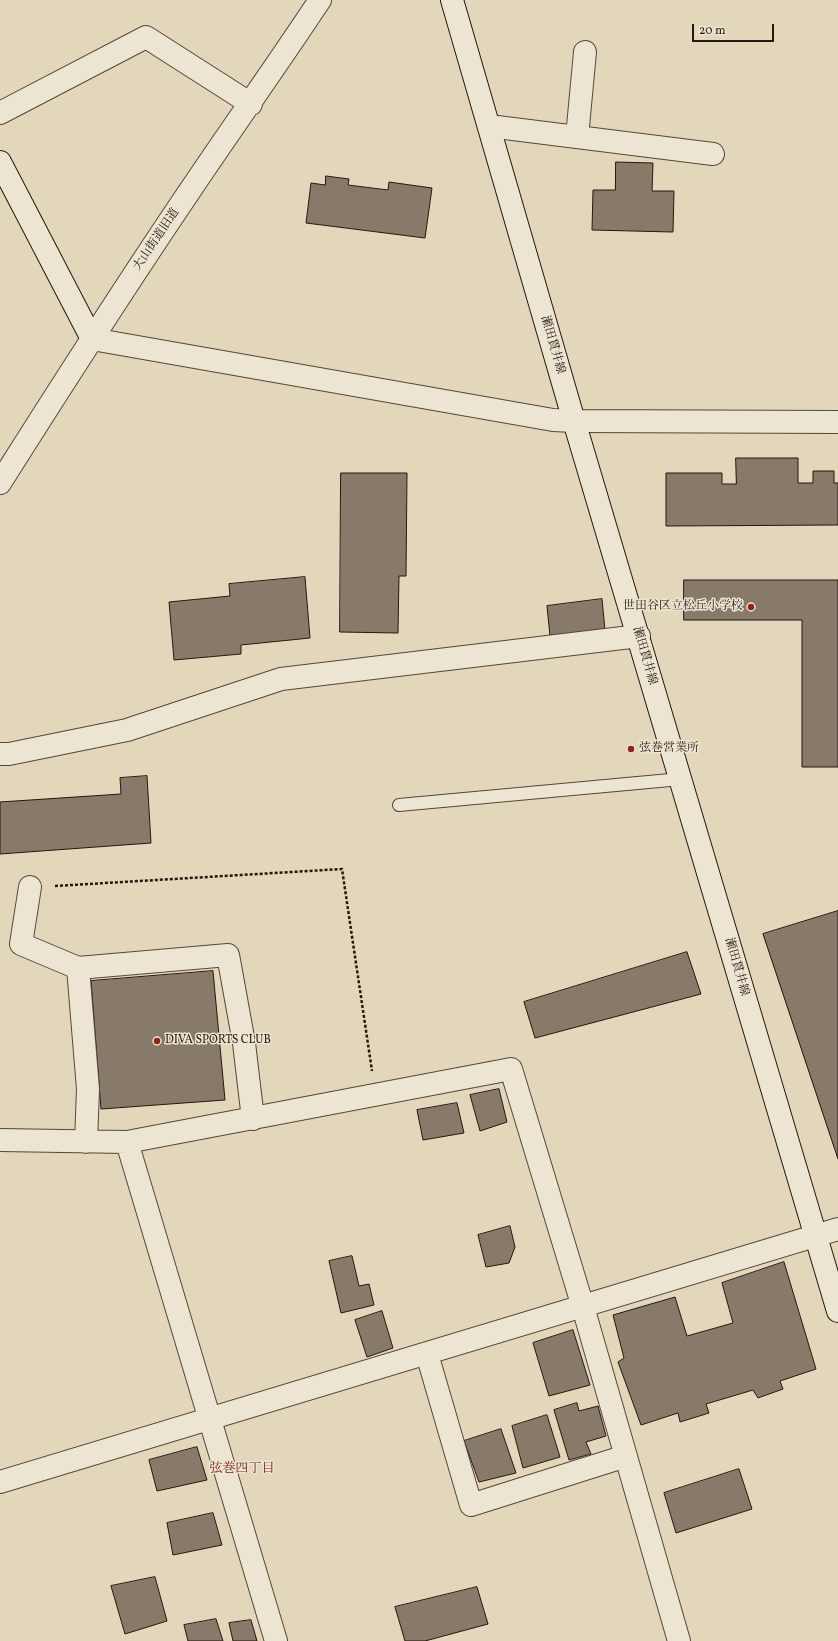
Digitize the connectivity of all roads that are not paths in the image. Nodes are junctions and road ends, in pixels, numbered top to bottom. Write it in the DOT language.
graph roads {
  1 [pos="320,0"];
  2 [pos="452,0"];
  3 [pos="585,52"];
  4 [pos="251,104"];
  5 [pos="0,113"];
  6 [pos="489,126"];
  7 [pos="577,137"];
  8 [pos="713,154"];
  9 [pos="0,162"];
  10 [pos="92,338"];
  11 [pos="574,421"];
  12 [pos="838,422"];
  13 [pos="0,483"];
  14 [pos="639,636"];
  15 [pos="0,754"];
  16 [pos="681,779"];
  17 [pos="399,805"];
  18 [pos="30,887"];
  19 [pos="78,968"];
  20 [pos="253,1119"];
  21 [pos="0,1140"];
  22 [pos="86,1142"];
  23 [pos="127,1142"];
  24 [pos="838,1229"];
  25 [pos="815,1237"];
  26 [pos="583,1307"];
  27 [pos="838,1311"];
  28 [pos="427,1354"];
  29 [pos="210,1419"];
  30 [pos="626,1456"];
  31 [pos="0,1482"];
  32 [pos="276,1641"];
  33 [pos="679,1641"];
  1 -- 4 [label="street, 大山街道旧道"];
  2 -- 6 [label="street, 瀬田貫井線"];
  3 -- 7 [label="street"];
  4 -- 5 [label="street"];
  4 -- 10 [label="street, 大山街道旧道"];
  6 -- 7 [label="street"];
  6 -- 11 [label="street, 瀬田貫井線"];
  7 -- 8 [label="street"];
  9 -- 10 [label="street"];
  10 -- 11 [label="street"];
  10 -- 13 [label="street, 大山街道旧道"];
  11 -- 12 [label="street"];
  11 -- 14 [label="street, 瀬田貫井線"];
  14 -- 15 [label="street"];
  14 -- 16 [label="street, 瀬田貫井線"];
  16 -- 17 [label="lane"];
  16 -- 25 [label="street, 瀬田貫井線"];
  18 -- 19 [label="street"];
  19 -- 20 [label="street"];
  19 -- 22 [label="street"];
  20 -- 23 [label="street"];
  20 -- 26 [label="street"];
  21 -- 22 [label="street"];
  22 -- 23 [label="street"];
  23 -- 29 [label="street"];
  24 -- 25 [label="street"];
  25 -- 26 [label="street"];
  25 -- 27 [label="street, 瀬田貫井線"];
  26 -- 28 [label="street"];
  26 -- 30 [label="street"];
  28 -- 29 [label="street"];
  28 -- 30 [label="street"];
  29 -- 31 [label="street"];
  29 -- 32 [label="street"];
  30 -- 33 [label="street"];
}
